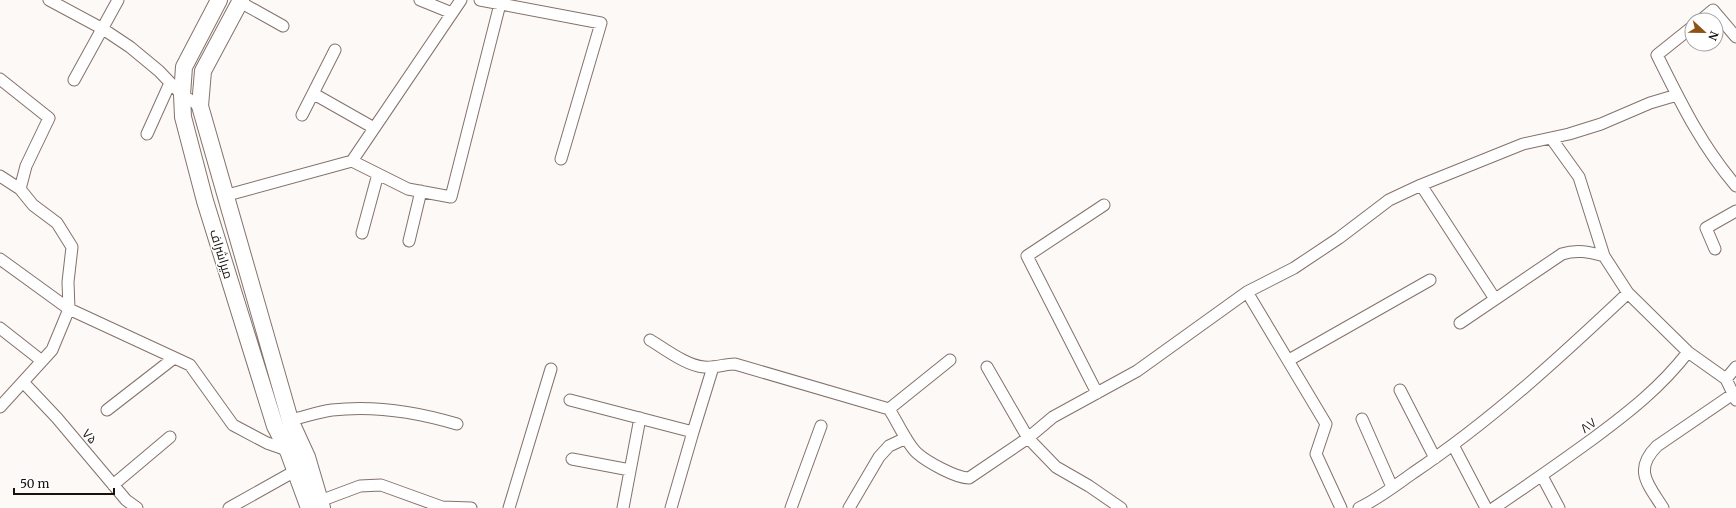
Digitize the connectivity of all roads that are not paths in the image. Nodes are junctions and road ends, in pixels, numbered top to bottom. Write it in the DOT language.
graph roads {
  1 [pos="49,0"];
  2 [pos="118,0"];
  3 [pos="219,0"];
  4 [pos="420,0"];
  5 [pos="461,0"];
  6 [pos="480,0"];
  7 [pos="241,1"];
  8 [pos="500,4"];
  9 [pos="452,13"];
  10 [pos="1724,24"];
  11 [pos="283,26"];
  12 [pos="103,29"];
  13 [pos="1684,33"];
  14 [pos="1736,37"];
  15 [pos="335,50"];
  16 [pos="0,79"];
  17 [pos="74,80"];
  18 [pos="170,84"];
  19 [pos="314,94"];
  20 [pos="182,95"];
  21 [pos="1677,95"];
  22 [pos="200,106"];
  23 [pos="302,115"];
  24 [pos="374,128"];
  25 [pos="147,134"];
  26 [pos="1551,138"];
  27 [pos="561,159"];
  28 [pos="352,161"];
  29 [pos="378,174"];
  30 [pos="0,176"];
  31 [pos="1421,185"];
  32 [pos="1736,186"];
  33 [pos="20,189"];
  34 [pos="421,191"];
  35 [pos="224,196"];
  36 [pos="1104,205"];
  37 [pos="1736,211"];
  38 [pos="362,233"];
  39 [pos="409,241"];
  40 [pos="1715,249"];
  41 [pos="1604,256"];
  42 [pos="0,259"];
  43 [pos="1430,280"];
  44 [pos="1247,292"];
  45 [pos="1628,293"];
  46 [pos="1495,299"];
  47 [pos="69,309"];
  48 [pos="1460,323"];
  49 [pos="0,328"];
  50 [pos="650,340"];
  51 [pos="1688,352"];
  52 [pos="174,358"];
  53 [pos="950,360"];
  54 [pos="1288,360"];
  55 [pos="42,361"];
  56 [pos="713,367"];
  57 [pos="987,367"];
  58 [pos="1736,367"];
  59 [pos="551,369"];
  60 [pos="1726,379"];
  61 [pos="23,382"];
  62 [pos="1400,390"];
  63 [pos="1097,393"];
  64 [pos="1735,397"];
  65 [pos="570,400"];
  66 [pos="0,407"];
  67 [pos="889,409"];
  68 [pos="107,410"];
  69 [pos="640,418"];
  70 [pos="1362,419"];
  71 [pos="290,420"];
  72 [pos="457,424"];
  73 [pos="821,426"];
  74 [pos="693,432"];
  75 [pos="170,437"];
  76 [pos="906,438"];
  77 [pos="1028,438"];
  78 [pos="1453,445"];
  79 [pos="296,450"];
  80 [pos="1435,458"];
  81 [pos="572,459"];
  82 [pos="630,470"];
  83 [pos="295,471"];
  84 [pos="1542,476"];
  85 [pos="113,485"];
  86 [pos="1392,487"];
  87 [pos="123,504"];
  88 [pos="317,506"];
  89 [pos="1498,507"];
  90 [pos="137,508"];
  91 [pos="229,508"];
  92 [pos="471,508"];
  93 [pos="509,508"];
  94 [pos="623,508"];
  95 [pos="671,508"];
  96 [pos="791,508"];
  97 [pos="849,508"];
  98 [pos="1121,508"];
  99 [pos="1341,508"];
  100 [pos="1359,508"];
  101 [pos="1486,508"];
  102 [pos="1559,508"];
  103 [pos="1663,508"];
  1 -- 12 [label="street"];
  2 -- 12 [label="street"];
  3 -- 20 [label="street, میراشراف"];
  4 -- 9 [label="street"];
  5 -- 9 [label="street"];
  6 -- 8 [label="street"];
  7 -- 11 [label="street"];
  7 -- 22 [label="street, میراشراف"];
  8 -- 27 [label="street"];
  8 -- 34 [label="street"];
  9 -- 24 [label="street"];
  10 -- 14 [label="street"];
  12 -- 17 [label="street"];
  12 -- 18 [label="street"];
  13 -- 21 [label="street"];
  15 -- 19 [label="street"];
  16 -- 33 [label="street"];
  18 -- 20 [label="street"];
  18 -- 25 [label="street"];
  19 -- 23 [label="street"];
  19 -- 24 [label="street"];
  20 -- 22 [label="street"];
  20 -- 79 [label="street, میراشراف"];
  21 -- 26 [label="street"];
  21 -- 32 [label="street"];
  22 -- 35 [label="street, میراشراف"];
  24 -- 28 [label="street"];
  26 -- 31 [label="street"];
  26 -- 41 [label="street"];
  28 -- 29 [label="street"];
  28 -- 35 [label="street"];
  29 -- 34 [label="street"];
  29 -- 38 [label="street"];
  30 -- 33 [label="street"];
  31 -- 44 [label="street"];
  31 -- 46 [label="street"];
  33 -- 47 [label="street"];
  34 -- 39 [label="street"];
  35 -- 71 [label="street, میراشراف"];
  36 -- 63 [label="street"];
  37 -- 40 [label="street"];
  41 -- 45 [label="street"];
  41 -- 46 [label="street"];
  42 -- 47 [label="street"];
  43 -- 54 [label="street"];
  44 -- 54 [label="street"];
  44 -- 63 [label="street"];
  45 -- 51 [label="street"];
  45 -- 78 [label="street"];
  46 -- 48 [label="street"];
  47 -- 52 [label="street"];
  47 -- 55 [label="street"];
  49 -- 55 [label="street"];
  50 -- 56 [label="street"];
  51 -- 60 [label="street"];
  51 -- 84 [label="street, ۸۷"];
  52 -- 68 [label="street"];
  52 -- 79 [label="street"];
  53 -- 67 [label="street"];
  54 -- 99 [label="street"];
  55 -- 61 [label="street"];
  56 -- 67 [label="street"];
  56 -- 74 [label="street"];
  57 -- 77 [label="street"];
  58 -- 60 [label="street"];
  59 -- 93 [label="street"];
  60 -- 64 [label="street"];
  61 -- 66 [label="street"];
  61 -- 85 [label="street, ۷۵"];
  62 -- 80 [label="street"];
  63 -- 77 [label="street"];
  64 -- 103 [label="street"];
  65 -- 69 [label="street"];
  67 -- 76 [label="street"];
  69 -- 74 [label="street"];
  69 -- 82 [label="street"];
  70 -- 86 [label="street"];
  71 -- 72 [label="street"];
  71 -- 79 [label="street, میراشراف"];
  73 -- 96 [label="street"];
  74 -- 95 [label="street"];
  75 -- 85 [label="street"];
  76 -- 77 [label="street"];
  76 -- 97 [label="street"];
  77 -- 98 [label="street"];
  78 -- 80 [label="street"];
  78 -- 101 [label="street"];
  79 -- 83 [label="street, میراشراف"];
  79 -- 88 [label="street, میراشراف"];
  80 -- 86 [label="street"];
  81 -- 82 [label="street"];
  82 -- 94 [label="street"];
  83 -- 88 [label="street, میراشراف"];
  83 -- 91 [label="street"];
  84 -- 89 [label="street, ۸۷"];
  84 -- 102 [label="street"];
  85 -- 87 [label="street, ۷۵"];
  86 -- 100 [label="street"];
  87 -- 90 [label="street, ۷۵"];
  88 -- 92 [label="street"];
}
